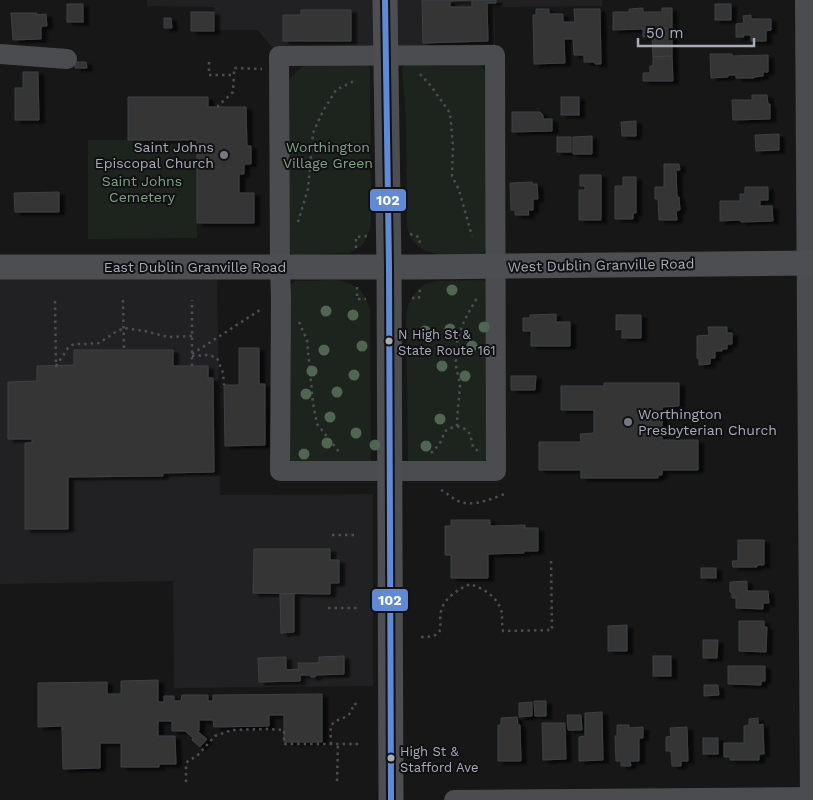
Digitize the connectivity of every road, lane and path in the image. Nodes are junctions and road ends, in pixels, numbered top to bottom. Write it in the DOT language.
graph roads {
  1 [pos="385,0"];
  2 [pos="805,0"];
  3 [pos="0,54"];
  4 [pos="385,56"];
  5 [pos="67,59"];
  6 [pos="418,72"];
  7 [pos="234,75"];
  8 [pos="356,80"];
  9 [pos="219,107"];
  10 [pos="296,229"];
  11 [pos="410,234"];
  12 [pos="367,236"];
  13 [pos="472,236"];
  14 [pos="420,246"];
  15 [pos="356,248"];
  16 [pos="810,263"];
  17 [pos="496,266"];
  18 [pos="280,267"];
  19 [pos="389,267"];
  20 [pos="0,268"];
  21 [pos="357,287"];
  22 [pos="420,288"];
  23 [pos="412,298"];
  24 [pos="477,298"];
  25 [pos="366,299"];
  26 [pos="123,300"];
  27 [pos="192,300"];
  28 [pos="55,301"];
  29 [pos="265,307"];
  30 [pos="295,314"];
  31 [pos="124,328"];
  32 [pos="192,336"];
  33 [pos="124,350"];
  34 [pos="192,355"];
  35 [pos="192,366"];
  36 [pos="224,385"];
  37 [pos="810,442"];
  38 [pos="341,454"];
  39 [pos="428,456"];
  40 [pos="390,471"];
  41 [pos="435,486"];
  42 [pos="507,493"];
  43 [pos="358,534"];
  44 [pos="332,535"];
  45 [pos="551,558"];
  46 [pos="328,608"];
  47 [pos="359,608"];
  48 [pos="421,637"];
  49 [pos="360,704"];
  50 [pos="202,744"];
  51 [pos="331,744"];
  52 [pos="338,744"];
  53 [pos="360,744"];
  54 [pos="206,746"];
  55 [pos="337,781"];
  56 [pos="186,782"];
  57 [pos="811,798"];
  58 [pos="391,800"];
  59 [pos="454,800"];
  1 -- 4 [label="main road"];
  2 -- 16 [label="street"];
  3 -- 5 [label="street"];
  4 -- 17 [label="street"];
  4 -- 18 [label="street"];
  4 -- 19 [label="main road"];
  6 -- 13 [label="path"];
  7 -- 9 [label="path"];
  8 -- 10 [label="path"];
  11 -- 14 [label="path"];
  12 -- 15 [label="path"];
  16 -- 17 [label="main road, West Dublin Granville Road"];
  16 -- 37 [label="street"];
  17 -- 19 [label="main road, West Dublin Granville Road"];
  17 -- 40 [label="street"];
  18 -- 19 [label="main road, East Dublin Granville Road"];
  18 -- 20 [label="main road, East Dublin Granville Road"];
  18 -- 40 [label="street"];
  19 -- 40 [label="main road"];
  21 -- 25 [label="path"];
  22 -- 23 [label="path"];
  24 -- 39 [label="path"];
  26 -- 31 [label="path"];
  27 -- 32 [label="path"];
  28 -- 31 [label="path"];
  29 -- 34 [label="path"];
  30 -- 38 [label="path"];
  31 -- 32 [label="path"];
  31 -- 33 [label="path"];
  32 -- 34 [label="path"];
  34 -- 35 [label="path"];
  34 -- 36 [label="path"];
  37 -- 57 [label="street"];
  40 -- 58 [label="main road"];
  41 -- 42 [label="path"];
  43 -- 44 [label="path"];
  45 -- 48 [label="path"];
  46 -- 47 [label="path"];
  49 -- 51 [label="path"];
  50 -- 54 [label="path"];
  51 -- 52 [label="path"];
  51 -- 54 [label="path"];
  52 -- 53 [label="path"];
  52 -- 55 [label="path"];
  54 -- 56 [label="path"];
  57 -- 59 [label="street"];
}
